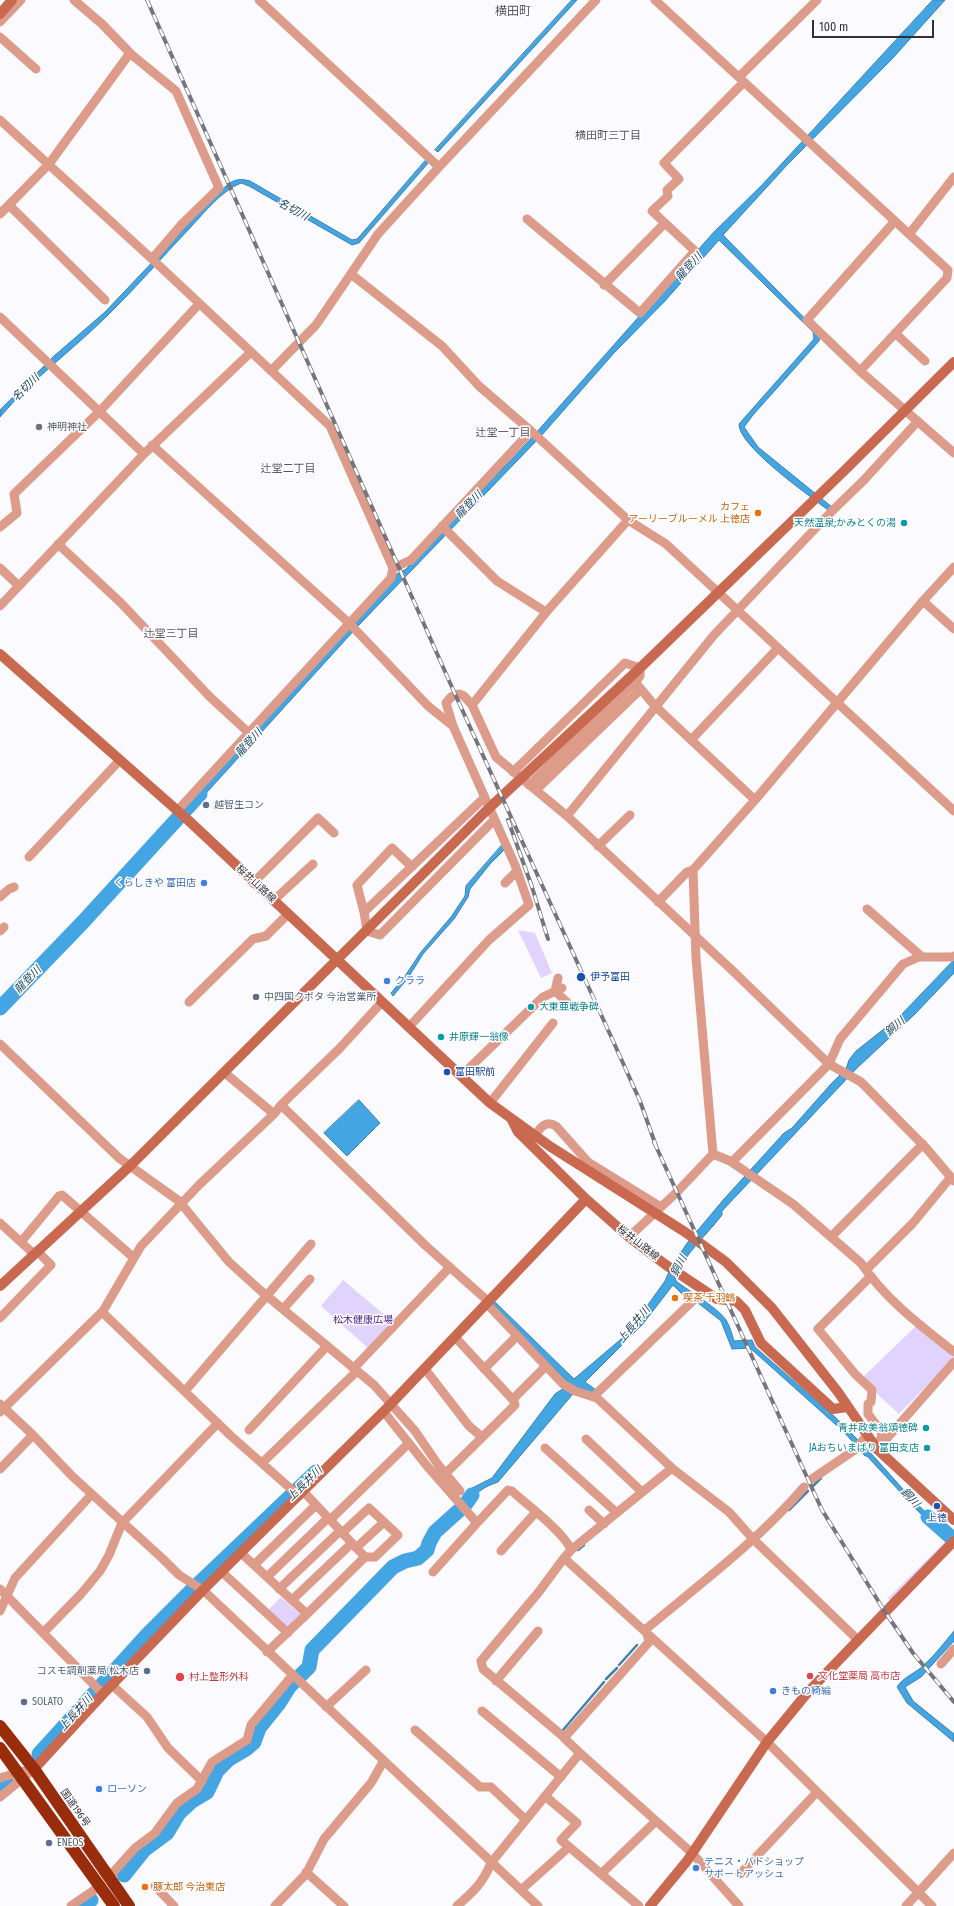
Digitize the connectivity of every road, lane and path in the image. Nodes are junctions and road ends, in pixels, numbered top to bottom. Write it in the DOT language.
graph roads {
  1 [pos="12,0"];
  2 [pos="21,0"];
  3 [pos="74,0"];
  4 [pos="259,0"];
  5 [pos="655,0"];
  6 [pos="817,0"];
  7 [pos="592,1"];
  8 [pos="0,14"];
  9 [pos="0,22"];
  10 [pos="0,37"];
  11 [pos="130,53"];
  12 [pos="36,69"];
  13 [pos="742,80"];
  14 [pos="0,120"];
  15 [pos="49,164"];
  16 [pos="439,167"];
  17 [pos="954,177"];
  18 [pos="9,205"];
  19 [pos="0,214"];
  20 [pos="527,219"];
  21 [pos="895,221"];
  22 [pos="665,223"];
  23 [pos="910,233"];
  24 [pos="152,259"];
  25 [pos="351,274"];
  26 [pos="951,281"];
  27 [pos="604,285"];
  28 [pos="105,300"];
  29 [pos="199,304"];
  30 [pos="0,317"];
  31 [pos="895,333"];
  32 [pos="250,353"];
  33 [pos="926,361"];
  34 [pos="954,362"];
  35 [pos="271,371"];
  36 [pos="860,371"];
  37 [pos="905,410"];
  38 [pos="100,411"];
  39 [pos="918,421"];
  40 [pos="532,431"];
  41 [pos="152,445"];
  42 [pos="954,453"];
  43 [pos="144,454"];
  44 [pos="628,520"];
  45 [pos="442,526"];
  46 [pos="0,527"];
  47 [pos="58,544"];
  48 [pos="954,567"];
  49 [pos="0,568"];
  50 [pos="393,568"];
  51 [pos="19,586"];
  52 [pos="717,592"];
  53 [pos="923,601"];
  54 [pos="0,606"];
  55 [pos="738,611"];
  56 [pos="546,612"];
  57 [pos="349,622"];
  58 [pos="954,629"];
  59 [pos="778,648"];
  60 [pos="0,654"];
  61 [pos="640,668"];
  62 [pos="638,685"];
  63 [pos="838,702"];
  64 [pos="472,705"];
  65 [pos="655,706"];
  66 [pos="453,726"];
  67 [pos="249,733"];
  68 [pos="691,740"];
  69 [pos="120,760"];
  70 [pos="513,772"];
  71 [pos="532,787"];
  72 [pos="484,798"];
  73 [pos="755,800"];
  74 [pos="177,811"];
  75 [pos="954,811"];
  76 [pos="630,815"];
  77 [pos="566,816"];
  78 [pos="494,820"];
  79 [pos="334,833"];
  80 [pos="598,846"];
  81 [pos="29,858"];
  82 [pos="313,864"];
  83 [pos="412,867"];
  84 [pos="693,870"];
  85 [pos="517,871"];
  86 [pos="505,882"];
  87 [pos="253,883"];
  88 [pos="14,887"];
  89 [pos="0,898"];
  90 [pos="274,900"];
  91 [pos="658,902"];
  92 [pos="867,909"];
  93 [pos="364,912"];
  94 [pos="288,914"];
  95 [pos="366,931"];
  96 [pos="695,937"];
  97 [pos="954,956"];
  98 [pos="922,957"];
  99 [pos="339,959"];
  100 [pos="558,978"];
  101 [pos="558,989"];
  102 [pos="189,1002"];
  103 [pos="382,1002"];
  104 [pos="572,1007"];
  105 [pos="553,1023"];
  106 [pos="409,1027"];
  107 [pos="0,1044"];
  108 [pos="829,1064"];
  109 [pos="225,1073"];
  110 [pos="462,1076"];
  111 [pos="490,1103"];
  112 [pos="281,1105"];
  113 [pos="274,1114"];
  114 [pos="510,1116"];
  115 [pos="535,1135"];
  116 [pos="923,1144"];
  117 [pos="713,1154"];
  118 [pos="732,1162"];
  119 [pos="130,1166"];
  120 [pos="952,1180"];
  121 [pos="586,1199"];
  122 [pos="181,1204"];
  123 [pos="661,1207"];
  124 [pos="81,1210"];
  125 [pos="0,1223"];
  126 [pos="629,1237"];
  127 [pos="831,1237"];
  128 [pos="21,1242"];
  129 [pos="311,1244"];
  130 [pos="35,1252"];
  131 [pos="134,1258"];
  132 [pos="450,1267"];
  133 [pos="868,1273"];
  134 [pos="310,1279"];
  135 [pos="0,1286"];
  136 [pos="704,1290"];
  137 [pos="266,1295"];
  138 [pos="488,1303"];
  139 [pos="283,1310"];
  140 [pos="102,1312"];
  141 [pos="0,1318"];
  142 [pos="517,1336"];
  143 [pos="455,1337"];
  144 [pos="326,1346"];
  145 [pos="954,1352"];
  146 [pos="954,1362"];
  147 [pos="546,1366"];
  148 [pos="355,1369"];
  149 [pos="425,1369"];
  150 [pos="484,1369"];
  151 [pos="185,1391"];
  152 [pos="593,1397"];
  153 [pos="514,1401"];
  154 [pos="392,1403"];
  155 [pos="1,1408"];
  156 [pos="847,1408"];
  157 [pos="384,1412"];
  158 [pos="218,1423"];
  159 [pos="249,1430"];
  160 [pos="33,1434"];
  161 [pos="867,1435"];
  162 [pos="482,1437"];
  163 [pos="586,1439"];
  164 [pos="409,1443"];
  165 [pos="876,1447"];
  166 [pos="545,1448"];
  167 [pos="262,1463"];
  168 [pos="672,1468"];
  169 [pos="0,1469"];
  170 [pos="445,1474"];
  171 [pos="812,1479"];
  172 [pos="804,1487"];
  173 [pos="460,1491"];
  174 [pos="642,1492"];
  175 [pos="92,1494"];
  176 [pos="301,1494"];
  177 [pos="316,1505"];
  178 [pos="589,1510"];
  179 [pos="536,1512"];
  180 [pos="616,1513"];
  181 [pos="329,1519"];
  182 [pos="954,1520"];
  183 [pos="384,1522"];
  184 [pos="122,1523"];
  185 [pos="477,1523"];
  186 [pos="604,1524"];
  187 [pos="341,1532"];
  188 [pos="753,1539"];
  189 [pos="954,1541"];
  190 [pos="354,1546"];
  191 [pos="572,1550"];
  192 [pos="501,1551"];
  193 [pos="241,1553"];
  194 [pos="365,1557"];
  195 [pos="564,1558"];
  196 [pos="310,1559"];
  197 [pos="254,1565"];
  198 [pos="323,1571"];
  199 [pos="222,1572"];
  200 [pos="433,1572"];
  201 [pos="267,1577"];
  202 [pos="279,1588"];
  203 [pos="0,1589"];
  204 [pos="203,1590"];
  205 [pos="7,1596"];
  206 [pos="292,1600"];
  207 [pos="0,1611"];
  208 [pos="307,1614"];
  209 [pos="538,1631"];
  210 [pos="288,1632"];
  211 [pos="43,1634"];
  212 [pos="648,1636"];
  213 [pos="858,1640"];
  214 [pos="954,1649"];
  215 [pos="268,1652"];
  216 [pos="942,1664"];
  217 [pos="366,1670"];
  218 [pos="292,1676"];
  219 [pos="496,1681"];
  220 [pos="112,1685"];
  221 [pos="102,1694"];
  222 [pos="326,1707"];
  223 [pos="482,1711"];
  224 [pos="0,1726"];
  225 [pos="415,1730"];
  226 [pos="565,1738"];
  227 [pos="767,1742"];
  228 [pos="0,1748"];
  229 [pos="580,1753"];
  230 [pos="383,1762"];
  231 [pos="34,1769"];
  232 [pos="21,1775"];
  233 [pos="560,1777"];
  234 [pos="0,1778"];
  235 [pos="202,1781"];
  236 [pos="816,1792"];
  237 [pos="545,1796"];
  238 [pos="0,1797"];
  239 [pos="526,1820"];
  240 [pos="656,1821"];
  241 [pos="569,1847"];
  242 [pos="692,1853"];
  243 [pos="954,1853"];
  244 [pos="491,1863"];
  245 [pos="306,1872"];
  246 [pos="601,1874"];
  247 [pos="740,1874"];
  248 [pos="109,1877"];
  249 [pos="100,1886"];
  250 [pos="155,1886"];
  251 [pos="521,1890"];
  252 [pos="918,1893"];
  253 [pos="338,1904"];
  254 [pos="71,1906"];
  255 [pos="114,1906"];
  256 [pos="129,1906"];
  257 [pos="174,1906"];
  258 [pos="275,1906"];
  259 [pos="457,1906"];
  260 [pos="538,1906"];
  261 [pos="639,1906"];
  262 [pos="650,1906"];
  263 [pos="739,1906"];
  264 [pos="906,1906"];
  265 [pos="932,1906"];
  1 -- 8 [label="street"];
  2 -- 9 [label="street"];
  3 -- 11 [label="street"];
  4 -- 16 [label="street"];
  5 -- 13 [label="street"];
  6 -- 13 [label="street"];
  7 -- 16 [label="street"];
  10 -- 12 [label="street"];
  11 -- 15 [label="street"];
  11 -- 24 [label="street"];
  13 -- 21 [label="street"];
  13 -- 22 [label="street"];
  14 -- 15 [label="street"];
  15 -- 18 [label="street"];
  15 -- 24 [label="street"];
  16 -- 25 [label="street"];
  17 -- 23 [label="street"];
  18 -- 19 [label="street"];
  18 -- 28 [label="street"];
  20 -- 27 [label="street"];
  21 -- 23 [label="street"];
  21 -- 36 [label="street"];
  22 -- 27 [label="street"];
  22 -- 27 [label="street"];
  23 -- 26 [label="street"];
  24 -- 29 [label="street"];
  25 -- 35 [label="street"];
  25 -- 40 [label="street"];
  26 -- 31 [label="street"];
  29 -- 32 [label="street"];
  29 -- 38 [label="street"];
  30 -- 38 [label="street"];
  31 -- 33 [label="street"];
  31 -- 36 [label="street"];
  32 -- 35 [label="street"];
  32 -- 41 [label="street"];
  34 -- 37 [label="street"];
  35 -- 50 [label="street"];
  36 -- 37 [label="street"];
  37 -- 39 [label="street"];
  37 -- 52 [label="street"];
  38 -- 43 [label="street"];
  38 -- 46 [label="street"];
  39 -- 42 [label="street"];
  39 -- 55 [label="street"];
  40 -- 44 [label="street"];
  40 -- 45 [label="street"];
  41 -- 43 [label="street"];
  41 -- 57 [label="street"];
  43 -- 47 [label="street"];
  44 -- 52 [label="street"];
  44 -- 56 [label="street"];
  45 -- 50 [label="street"];
  45 -- 56 [label="street"];
  47 -- 51 [label="street"];
  47 -- 67 [label="street"];
  48 -- 53 [label="street"];
  49 -- 51 [label="street"];
  50 -- 57 [label="street"];
  51 -- 54 [label="street"];
  52 -- 55 [label="street"];
  52 -- 61 [label="street"];
  53 -- 58 [label="street"];
  53 -- 63 [label="street"];
  55 -- 59 [label="street"];
  55 -- 65 [label="street"];
  56 -- 64 [label="street"];
  57 -- 66 [label="street"];
  57 -- 67 [label="street"];
  59 -- 63 [label="street"];
  59 -- 68 [label="street"];
  60 -- 69 [label="street, 桜井山路線"];
  61 -- 62 [label="street"];
  61 -- 70 [label="street"];
  61 -- 95 [label="street"];
  62 -- 65 [label="street"];
  62 -- 71 [label="street"];
  63 -- 73 [label="street"];
  63 -- 75 [label="street"];
  64 -- 66 [label="street"];
  64 -- 70 [label="street"];
  65 -- 68 [label="street"];
  65 -- 77 [label="street"];
  66 -- 72 [label="street"];
  67 -- 74 [label="street"];
  68 -- 73 [label="street"];
  69 -- 74 [label="street, 桜井山路線"];
  69 -- 81 [label="street"];
  70 -- 71 [label="street"];
  71 -- 77 [label="street"];
  72 -- 78 [label="street"];
  72 -- 83 [label="street"];
  73 -- 84 [label="street"];
  74 -- 87 [label="street, 桜井山路線"];
  76 -- 80 [label="street"];
  77 -- 80 [label="street"];
  78 -- 85 [label="street"];
  78 -- 95 [label="street"];
  79 -- 87 [label="street"];
  80 -- 91 [label="street"];
  82 -- 90 [label="street"];
  83 -- 93 [label="street"];
  83 -- 93 [label="street"];
  84 -- 91 [label="street"];
  84 -- 96 [label="street"];
  85 -- 86 [label="street"];
  85 -- 106 [label="street"];
  87 -- 90 [label="street, 桜井山路線"];
  88 -- 89 [label="street"];
  90 -- 94 [label="street, 桜井山路線"];
  91 -- 96 [label="street"];
  92 -- 98 [label="street"];
  93 -- 95 [label="street"];
  94 -- 99 [label="street, 桜井山路線"];
  94 -- 102 [label="street"];
  95 -- 99 [label="street"];
  96 -- 108 [label="street"];
  96 -- 117 [label="street"];
  97 -- 98 [label="street"];
  98 -- 108 [label="street"];
  99 -- 103 [label="street, 桜井山路線"];
  99 -- 109 [label="street"];
  100 -- 101 [label="street"];
  101 -- 104 [label="street"];
  101 -- 110 [label="street"];
  103 -- 106 [label="street, 桜井山路線"];
  103 -- 112 [label="street"];
  105 -- 111 [label="street"];
  106 -- 110 [label="street, 桜井山路線"];
  107 -- 119 [label="street"];
  108 -- 116 [label="street"];
  108 -- 118 [label="street"];
  109 -- 113 [label="street"];
  109 -- 119 [label="street"];
  110 -- 111 [label="street, 桜井山路線"];
  111 -- 114 [label="street, 桜井山路線"];
  112 -- 113 [label="street"];
  112 -- 132 [label="street"];
  113 -- 122 [label="street"];
  114 -- 115 [label="street, 桜井山路線"];
  114 -- 121 [label="street, 桜井山路線"];
  115 -- 123 [label="street"];
  115 -- 156 [label="street, 桜井山路線"];
  116 -- 120 [label="street"];
  116 -- 127 [label="street"];
  117 -- 118 [label="street"];
  117 -- 123 [label="street"];
  118 -- 127 [label="street"];
  119 -- 122 [label="street"];
  119 -- 124 [label="street"];
  120 -- 133 [label="street"];
  121 -- 126 [label="street, 桜井山路線"];
  121 -- 138 [label="street"];
  122 -- 131 [label="street"];
  122 -- 137 [label="street"];
  123 -- 126 [label="street"];
  124 -- 128 [label="street"];
  124 -- 130 [label="street"];
  124 -- 131 [label="street"];
  125 -- 128 [label="street"];
  126 -- 136 [label="street, 桜井山路線"];
  127 -- 133 [label="street"];
  128 -- 130 [label="street"];
  129 -- 137 [label="street"];
  130 -- 135 [label="street"];
  130 -- 141 [label="street"];
  131 -- 140 [label="street"];
  132 -- 138 [label="street"];
  132 -- 148 [label="street"];
  133 -- 145 [label="street"];
  133 -- 165 [label="street"];
  134 -- 139 [label="street"];
  136 -- 152 [label="street"];
  136 -- 156 [label="street, 桜井山路線"];
  137 -- 139 [label="street"];
  137 -- 151 [label="street"];
  138 -- 142 [label="street"];
  138 -- 143 [label="street"];
  139 -- 144 [label="street"];
  140 -- 151 [label="street"];
  140 -- 155 [label="street"];
  142 -- 147 [label="street"];
  142 -- 150 [label="street"];
  143 -- 149 [label="street"];
  143 -- 150 [label="street"];
  144 -- 148 [label="street"];
  144 -- 159 [label="street"];
  146 -- 165 [label="street"];
  147 -- 152 [label="street"];
  147 -- 153 [label="street"];
  148 -- 154 [label="street"];
  148 -- 167 [label="street"];
  149 -- 154 [label="street"];
  149 -- 162 [label="street"];
  150 -- 153 [label="street"];
  151 -- 158 [label="street"];
  152 -- 168 [label="street"];
  153 -- 162 [label="street"];
  154 -- 157 [label="street"];
  154 -- 170 [label="street"];
  155 -- 160 [label="street"];
  156 -- 161 [label="street, 桜井山路線"];
  157 -- 164 [label="street"];
  157 -- 176 [label="street"];
  158 -- 167 [label="street"];
  158 -- 184 [label="street"];
  160 -- 169 [label="street"];
  160 -- 175 [label="street"];
  161 -- 165 [label="street, 桜井山路線"];
  161 -- 171 [label="street"];
  162 -- 170 [label="street"];
  163 -- 174 [label="street"];
  164 -- 181 [label="street"];
  164 -- 185 [label="street"];
  165 -- 182 [label="street, 桜井山路線"];
  166 -- 180 [label="street"];
  167 -- 176 [label="street"];
  168 -- 174 [label="street"];
  168 -- 188 [label="street"];
  170 -- 173 [label="street"];
  172 -- 188 [label="street"];
  174 -- 180 [label="street"];
  175 -- 184 [label="street"];
  175 -- 205 [label="street"];
  176 -- 177 [label="street"];
  176 -- 193 [label="street"];
  177 -- 181 [label="street"];
  177 -- 197 [label="street"];
  178 -- 186 [label="street"];
  179 -- 185 [label="street"];
  179 -- 191 [label="street"];
  179 -- 192 [label="street"];
  180 -- 186 [label="street"];
  181 -- 187 [label="street"];
  181 -- 201 [label="street"];
  183 -- 187 [label="street"];
  183 -- 190 [label="street"];
  183 -- 194 [label="street"];
  184 -- 204 [label="street"];
  184 -- 211 [label="street"];
  185 -- 200 [label="street"];
  186 -- 191 [label="street"];
  187 -- 190 [label="street"];
  187 -- 196 [label="street"];
  188 -- 212 [label="street"];
  188 -- 213 [label="street"];
  189 -- 213 [label="street"];
  190 -- 194 [label="street"];
  190 -- 198 [label="street"];
  191 -- 195 [label="street"];
  193 -- 197 [label="street"];
  193 -- 199 [label="street"];
  194 -- 208 [label="street"];
  195 -- 212 [label="street"];
  195 -- 219 [label="street"];
  196 -- 198 [label="street"];
  196 -- 202 [label="street"];
  197 -- 201 [label="street"];
  198 -- 206 [label="street"];
  199 -- 204 [label="street"];
  199 -- 210 [label="street"];
  201 -- 202 [label="street"];
  202 -- 206 [label="street"];
  203 -- 205 [label="street"];
  204 -- 215 [label="street"];
  204 -- 220 [label="street"];
  205 -- 207 [label="street"];
  205 -- 211 [label="street"];
  206 -- 208 [label="street"];
  208 -- 210 [label="street"];
  209 -- 219 [label="street"];
  210 -- 215 [label="street"];
  211 -- 221 [label="street"];
  212 -- 226 [label="street"];
  212 -- 227 [label="street"];
  213 -- 227 [label="street"];
  214 -- 216 [label="street"];
  215 -- 218 [label="street"];
  217 -- 222 [label="street"];
  218 -- 222 [label="street"];
  218 -- 235 [label="street"];
  219 -- 226 [label="street"];
  220 -- 221 [label="street"];
  220 -- 235 [label="street"];
  221 -- 231 [label="street"];
  222 -- 230 [label="street"];
  223 -- 233 [label="street"];
  224 -- 231 [label="highway, 国道196号"];
  225 -- 239 [label="street"];
  226 -- 229 [label="street"];
  227 -- 236 [label="street"];
  227 -- 242 [label="street"];
  228 -- 232 [label="highway"];
  229 -- 233 [label="street"];
  229 -- 240 [label="street"];
  230 -- 244 [label="street"];
  230 -- 245 [label="street"];
  231 -- 232 [label="street"];
  231 -- 248 [label="highway, 国道196号"];
  232 -- 234 [label="street"];
  232 -- 238 [label="street"];
  232 -- 249 [label="highway"];
  233 -- 237 [label="street"];
  235 -- 248 [label="street"];
  236 -- 247 [label="street"];
  236 -- 252 [label="street"];
  237 -- 239 [label="street"];
  237 -- 241 [label="street"];
  239 -- 244 [label="street"];
  240 -- 242 [label="street"];
  240 -- 246 [label="street"];
  241 -- 246 [label="street"];
  241 -- 251 [label="street"];
  242 -- 262 [label="street"];
  242 -- 263 [label="street"];
  243 -- 252 [label="street"];
  244 -- 251 [label="street"];
  244 -- 259 [label="street"];
  245 -- 253 [label="street"];
  245 -- 258 [label="street"];
  246 -- 261 [label="street"];
  248 -- 256 [label="highway, 国道196号"];
  249 -- 254 [label="street"];
  249 -- 255 [label="highway"];
  250 -- 257 [label="street"];
  251 -- 260 [label="street"];
  252 -- 264 [label="street"];
  252 -- 265 [label="street"];
}
